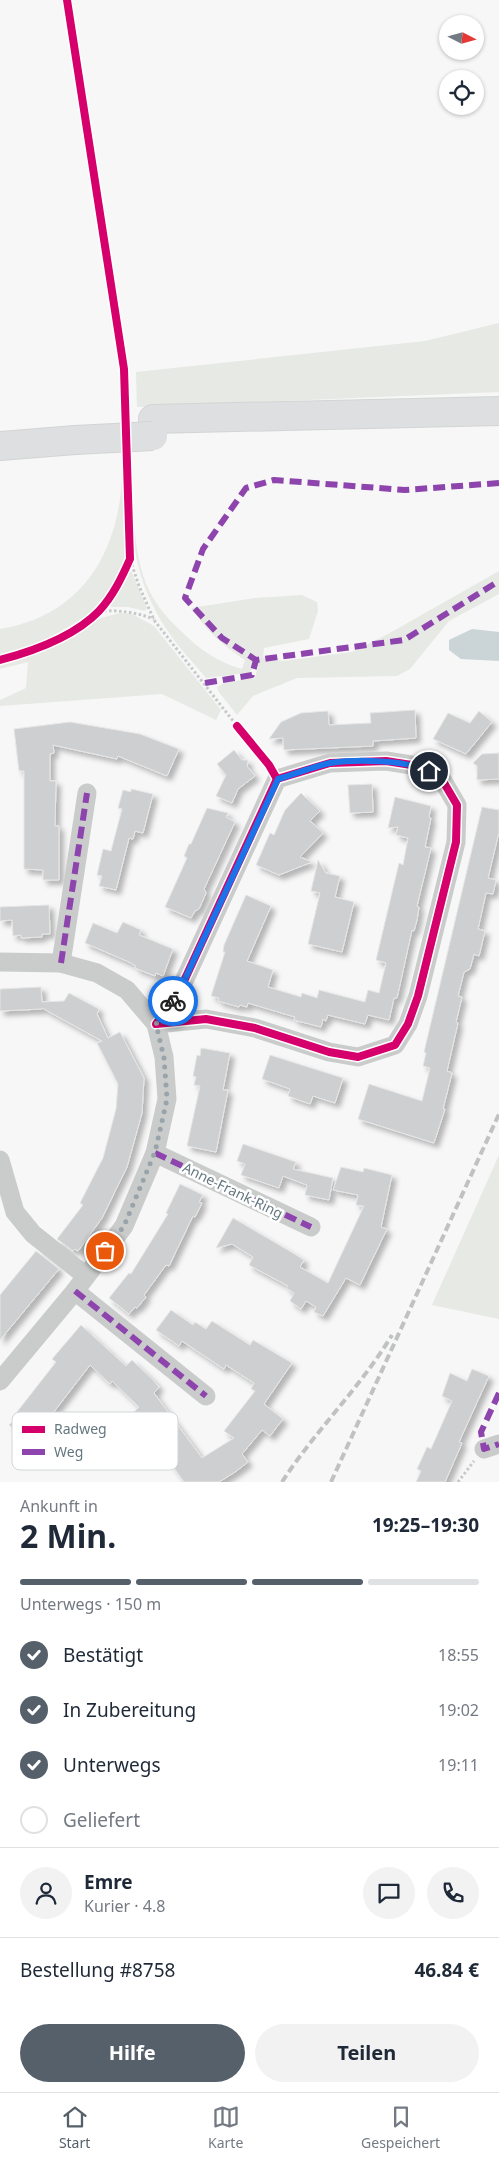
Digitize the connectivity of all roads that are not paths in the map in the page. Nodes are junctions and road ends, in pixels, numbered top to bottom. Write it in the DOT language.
graph roads {
  1 [pos="499,410"];
  2 [pos="153,427"];
  3 [pos="0,429"];
  4 [pos="499,429"];
  5 [pos="75,432"];
  6 [pos="0,446"];
  7 [pos="87,793"];
  8 [pos="0,962"];
  9 [pos="61,963"];
  10 [pos="156,1024"];
  11 [pos="155,1152"];
  12 [pos="0,1160"];
  13 [pos="311,1227"];
  14 [pos="81,1284"];
  15 [pos="0,1381"];
  16 [pos="206,1396"];
  1 -- 2 [label="highway"];
  2 -- 4 [label="highway"];
  2 -- 5 [label="highway"];
  3 -- 5 [label="highway"];
  5 -- 6 [label="highway"];
  7 -- 9 [label="street"];
  8 -- 9 [label="street"];
  9 -- 10 [label="street"];
  10 -- 10 [label="street"];
  10 -- 11 [label="street"];
  11 -- 13 [label="street, Anne-Frank-Ring"];
  11 -- 14 [label="street"];
  12 -- 14 [label="street"];
  14 -- 15 [label="street"];
  14 -- 16 [label="street"];
}
